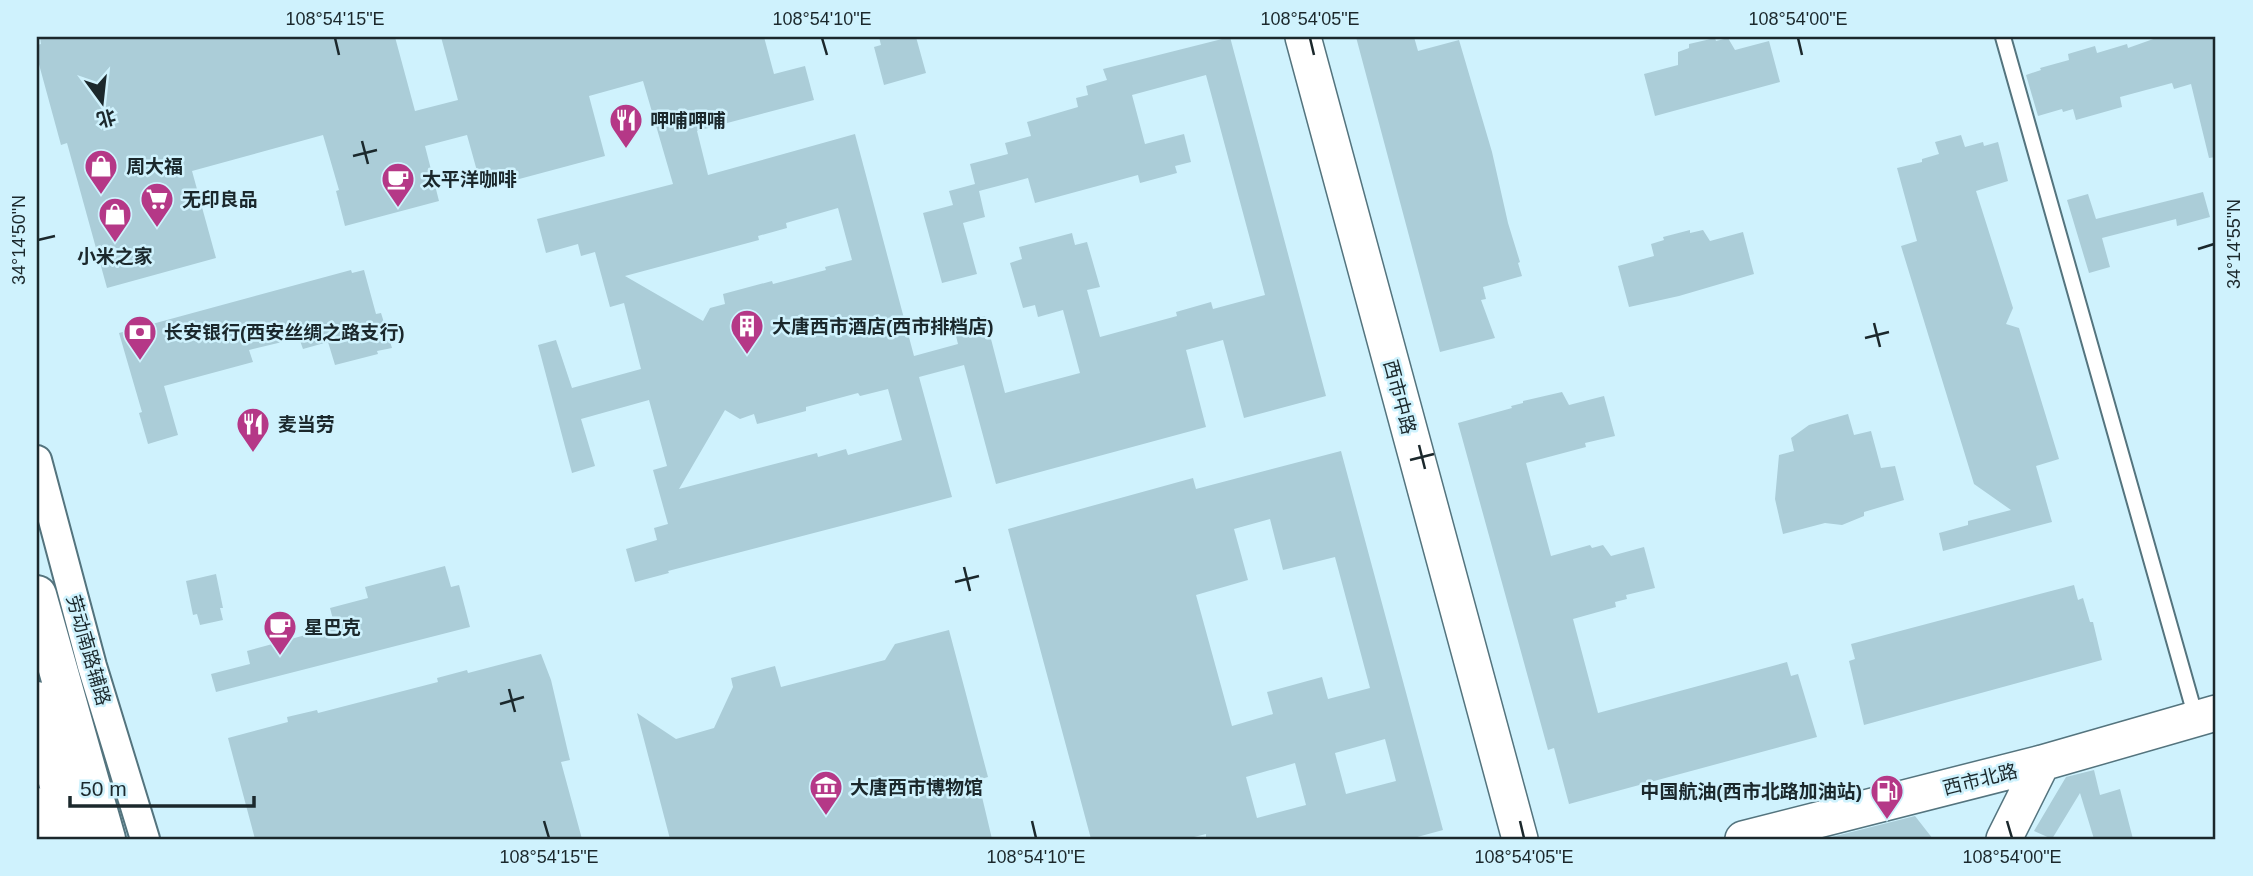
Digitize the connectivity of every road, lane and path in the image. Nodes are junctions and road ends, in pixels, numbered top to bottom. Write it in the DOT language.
graph roads {
  1 [pos="1303,37"];
  2 [pos="2003,37"];
  3 [pos="37,460"];
  4 [pos="37,595"];
  5 [pos="37,701"];
  6 [pos="2206,716"];
  7 [pos="2042,763"];
  8 [pos="37,802"];
  9 [pos="1781,835"];
  10 [pos="47,839"];
  11 [pos="73,839"];
  12 [pos="106,839"];
  13 [pos="145,839"];
  14 [pos="1520,839"];
  15 [pos="1743,839"];
  16 [pos="2004,839"];
  1 -- 14 [label="street, 西市中路"];
  2 -- 6 [label="lane"];
  3 -- 13 [label="street, 劳动南路辅路"];
  4 -- 12 [label="main road"];
  5 -- 11 [label="main road"];
  6 -- 7 [label="street, 西市北路"];
  7 -- 9 [label="street, 西市北路"];
  7 -- 16 [label="street"];
  8 -- 10 [label="street"];
  9 -- 15 [label="street, 西市北路"];
}
